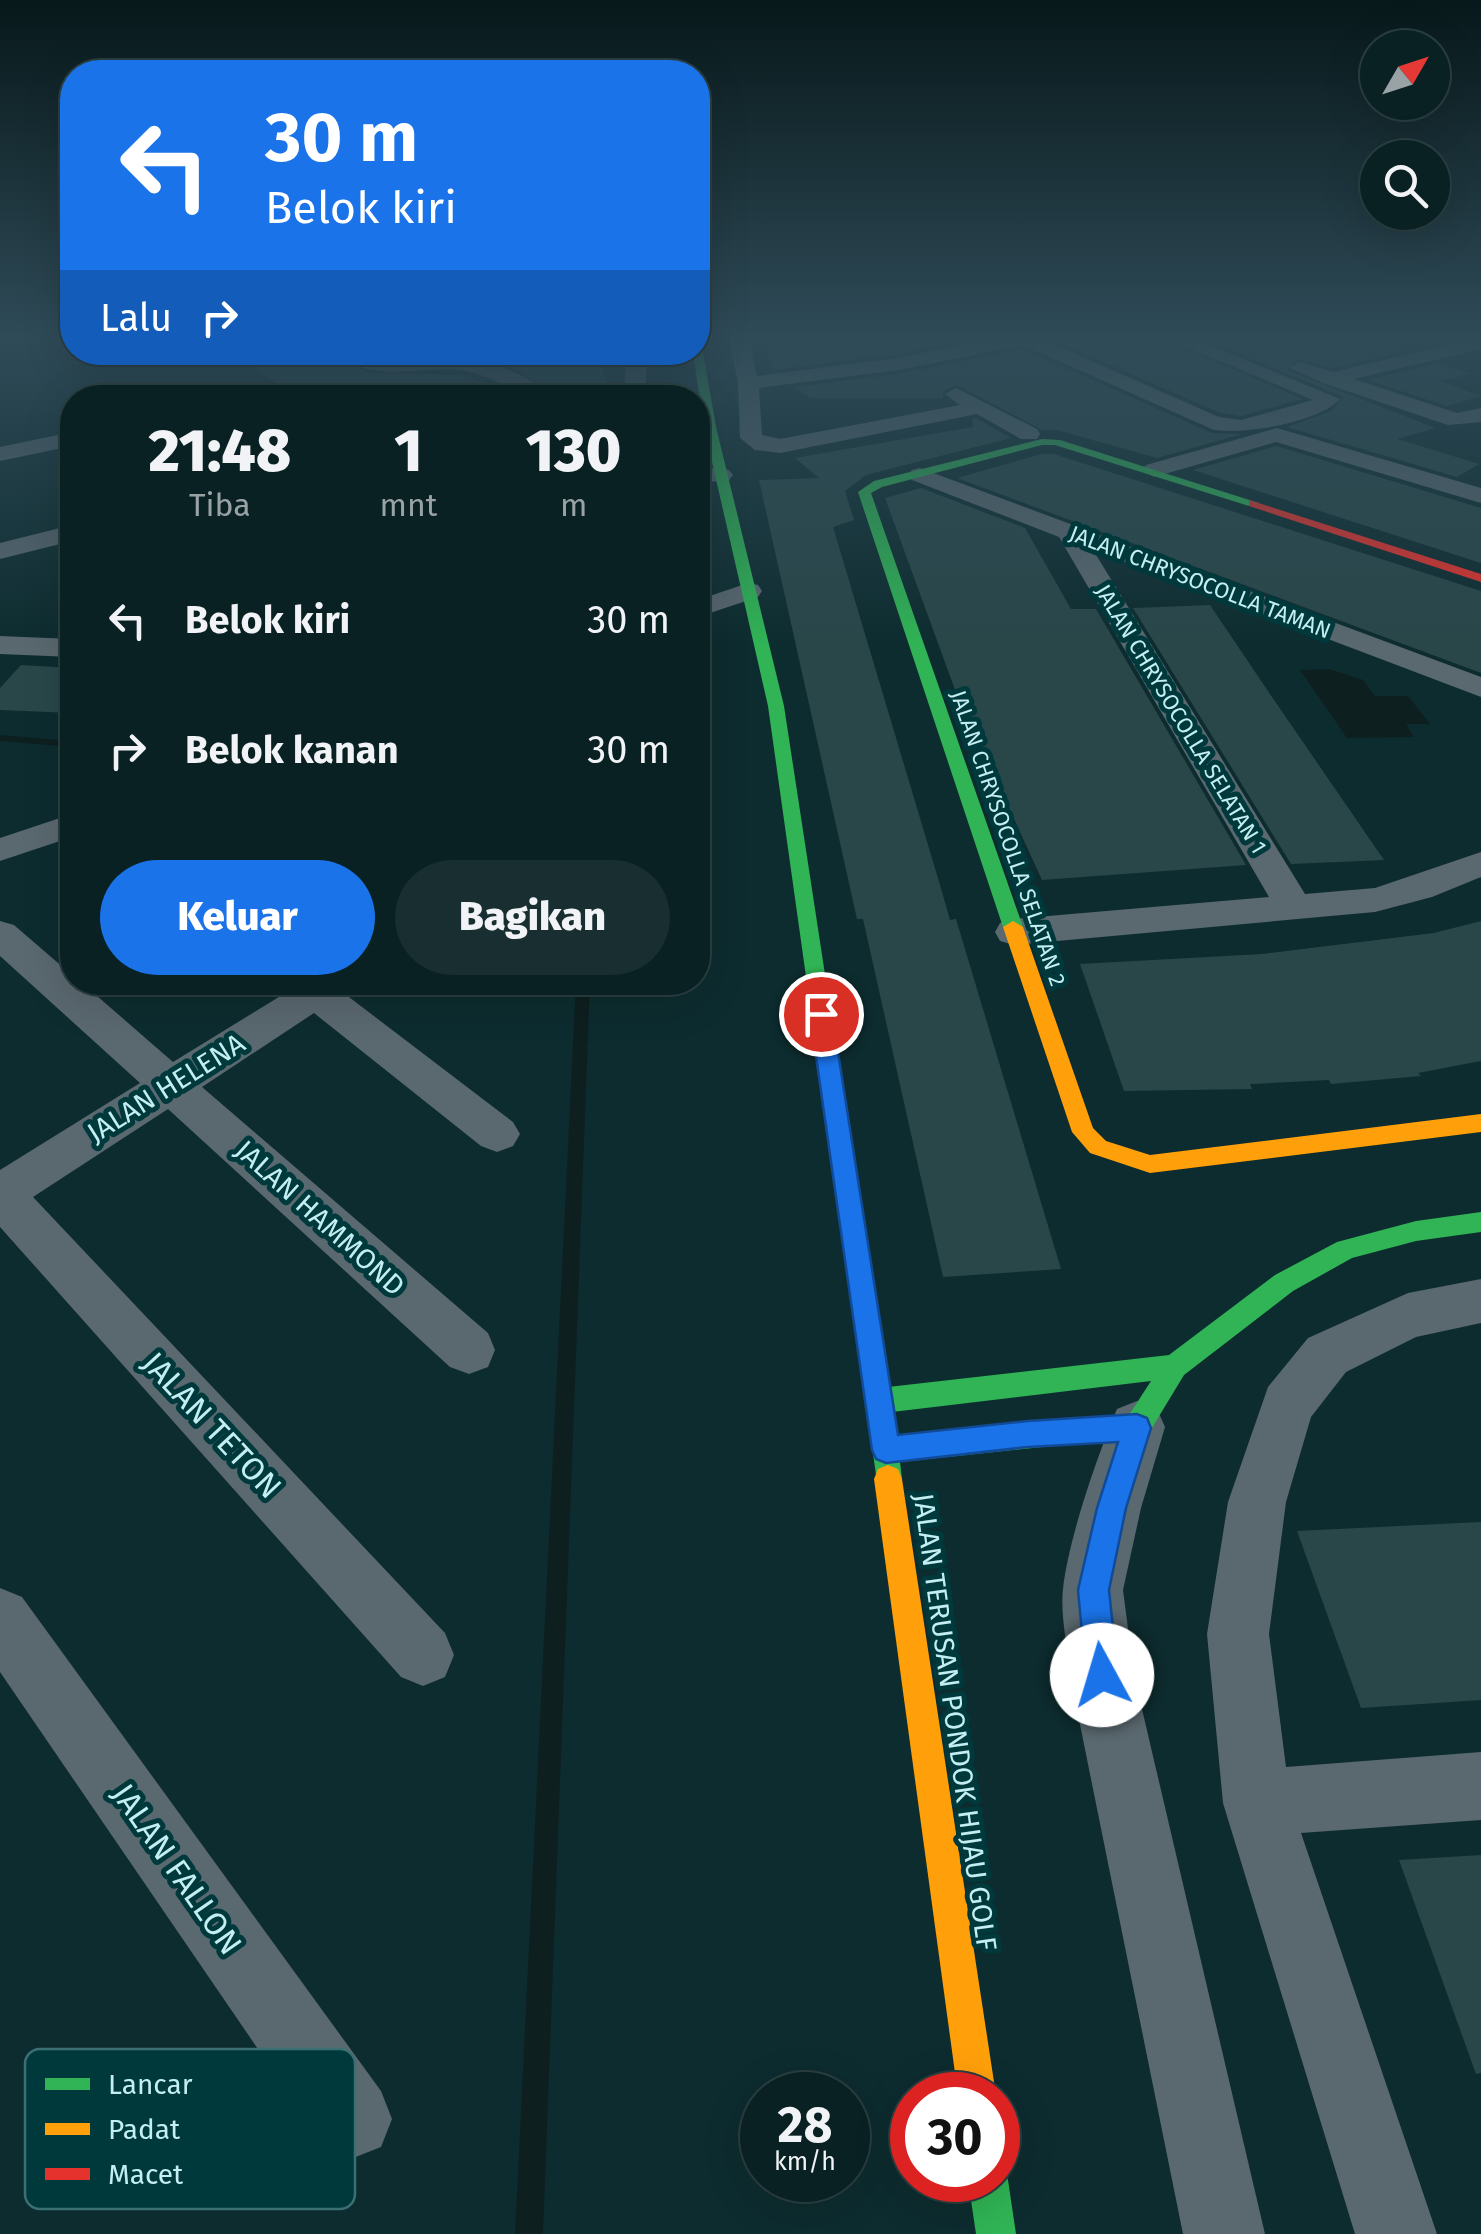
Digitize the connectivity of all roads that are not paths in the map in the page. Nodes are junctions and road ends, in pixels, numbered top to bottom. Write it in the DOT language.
graph roads {
  1 [pos="754,439"];
  2 [pos="815,439"];
  3 [pos="1262,439"];
  4 [pos="1292,439"];
  5 [pos="60,442"];
  6 [pos="0,454"];
  7 [pos="1154,470"];
  8 [pos="920,475"];
  9 [pos="710,479"];
  10 [pos="1477,493"];
  11 [pos="1069,532"];
  12 [pos="60,536"];
  13 [pos="0,550"];
  14 [pos="1481,578"];
  15 [pos="748,591"];
  16 [pos="710,605"];
  17 [pos="0,644"];
  18 [pos="60,647"];
  19 [pos="1481,688"];
  20 [pos="60,829"];
  21 [pos="0,850"];
  22 [pos="1481,863"];
  23 [pos="1294,907"];
  24 [pos="1014,932"];
  25 [pos="0,934"];
  26 [pos="60,987"];
  27 [pos="69,995"];
  28 [pos="304,995"];
  29 [pos="328,995"];
  30 [pos="171,1086"];
  31 [pos="1481,1124"];
  32 [pos="497,1134"];
  33 [pos="0,1194"];
  34 [pos="1481,1222"];
  35 [pos="1481,1301"];
  36 [pos="468,1350"];
  37 [pos="1175,1366"];
  38 [pos="877,1401"];
  39 [pos="1137,1428"];
  40 [pos="886,1450"];
  41 [pos="0,1619"];
  42 [pos="423,1655"];
  43 [pos="1481,1786"];
  44 [pos="1258,1803"];
  45 [pos="304,2049"];
  46 [pos="973,2072"];
  47 [pos="991,2202"];
  48 [pos="996,2234"];
  49 [pos="1224,2234"];
  50 [pos="1396,2234"];
  1 -- 2 [label="street"];
  3 -- 7 [label="street"];
  4 -- 10 [label="street"];
  5 -- 6 [label="street"];
  7 -- 8 [label="street"];
  7 -- 14 [label="street"];
  8 -- 11 [label="street, JALAN CHRYSOCOLLA TAMAN"];
  8 -- 24 [label="street, JALAN CHRYSOCOLLA SELATAN 2"];
  9 -- 15 [label="street, JALAN TERUSAN PONDOK HIJAU GOLF"];
  11 -- 19 [label="street, JALAN CHRYSOCOLLA TAMAN"];
  11 -- 23 [label="street, JALAN CHRYSOCOLLA SELATAN 1"];
  12 -- 13 [label="street"];
  15 -- 16 [label="street"];
  15 -- 38 [label="street, JALAN TERUSAN PONDOK HIJAU GOLF"];
  17 -- 18 [label="street"];
  20 -- 21 [label="street"];
  22 -- 23 [label="street"];
  23 -- 24 [label="street"];
  24 -- 31 [label="street, JALAN CHRYSOCOLLA SELATAN 2"];
  25 -- 26 [label="street, JALAN HAMMOND"];
  27 -- 30 [label="street, JALAN HAMMOND"];
  28 -- 30 [label="street, JALAN HELENA"];
  29 -- 32 [label="street"];
  30 -- 33 [label="street, JALAN HELENA"];
  30 -- 36 [label="street, JALAN HAMMOND"];
  33 -- 42 [label="street, JALAN TETON"];
  34 -- 37 [label="street"];
  35 -- 44 [label="street"];
  37 -- 38 [label="street"];
  37 -- 39 [label="street"];
  38 -- 40 [label="street, JALAN TERUSAN PONDOK HIJAU GOLF"];
  39 -- 40 [label="street"];
  39 -- 49 [label="street"];
  40 -- 46 [label="street, JALAN TERUSAN PONDOK HIJAU GOLF"];
  41 -- 45 [label="street, JALAN FALLON"];
  43 -- 44 [label="street"];
  44 -- 50 [label="street"];
  47 -- 48 [label="street"];
}
